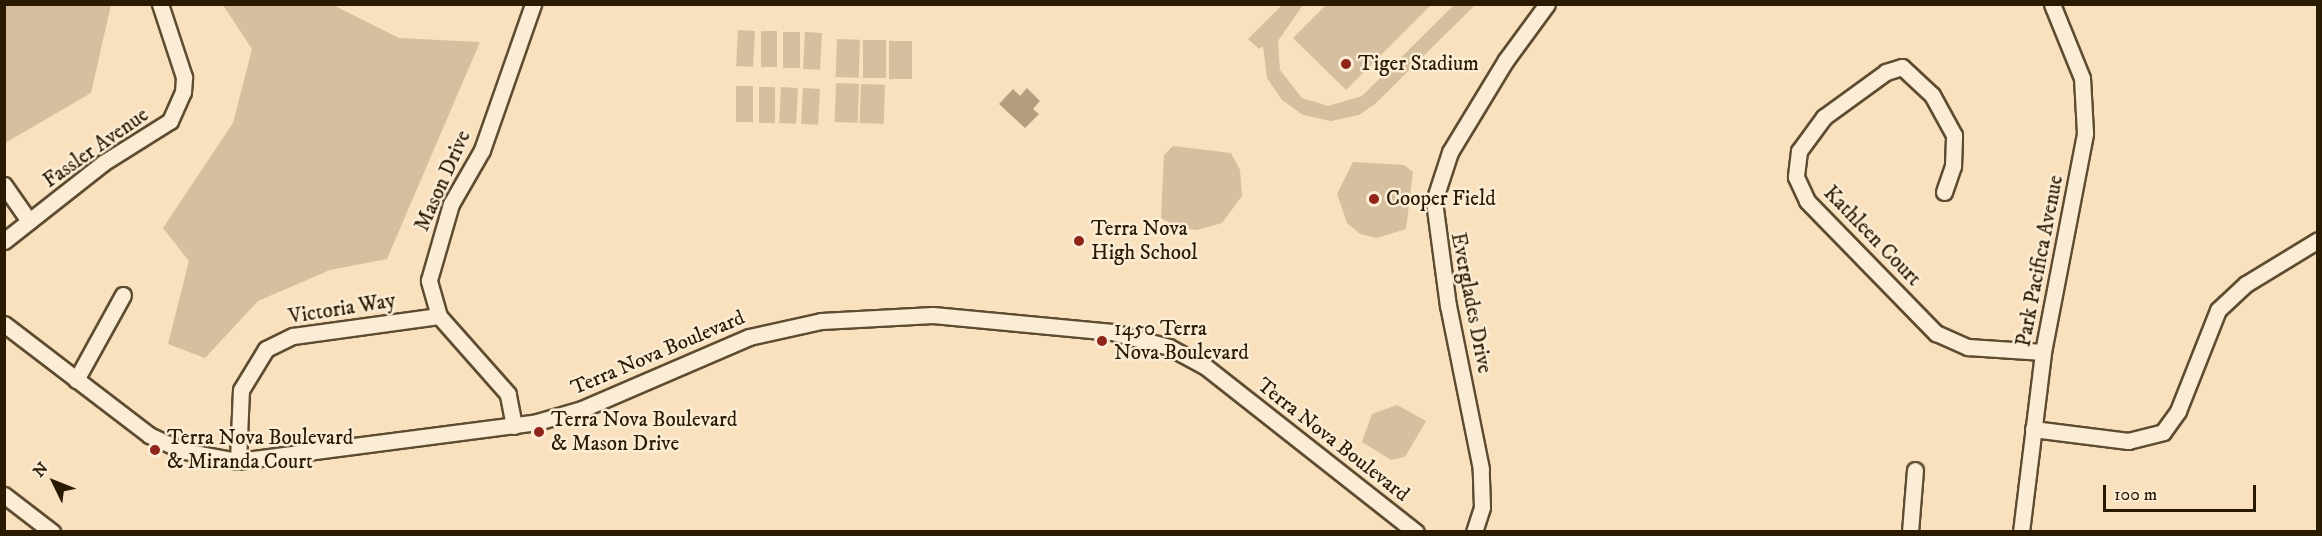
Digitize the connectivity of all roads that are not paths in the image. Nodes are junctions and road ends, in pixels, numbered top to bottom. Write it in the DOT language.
graph roads {
  1 [pos="160,4"];
  2 [pos="533,4"];
  3 [pos="1547,4"];
  4 [pos="2052,4"];
  5 [pos="4,184"];
  6 [pos="1944,192"];
  7 [pos="29,221"];
  8 [pos="2318,240"];
  9 [pos="4,241"];
  10 [pos="123,295"];
  11 [pos="439,316"];
  12 [pos="4,324"];
  13 [pos="2043,352"];
  14 [pos="76,380"];
  15 [pos="514,426"];
  16 [pos="2033,429"];
  17 [pos="238,461"];
  18 [pos="1915,470"];
  19 [pos="4,495"];
  20 [pos="52,531"];
  21 [pos="1416,531"];
  22 [pos="1474,531"];
  23 [pos="1910,531"];
  24 [pos="2021,531"];
  1 -- 7 [label="street, Fassler Avenue"];
  2 -- 11 [label="street, Mason Drive"];
  3 -- 22 [label="street, Everglades Drive"];
  4 -- 13 [label="street, Park Pacifica Avenue"];
  5 -- 7 [label="street"];
  6 -- 13 [label="street, Kathleen Court"];
  7 -- 9 [label="street, Fassler Avenue"];
  8 -- 16 [label="street"];
  10 -- 14 [label="street"];
  11 -- 15 [label="street, Mason Drive"];
  11 -- 17 [label="street, Victoria Way"];
  12 -- 14 [label="street, Terra Nova Boulevard"];
  13 -- 16 [label="street, Park Pacifica Avenue"];
  14 -- 17 [label="street, Terra Nova Boulevard"];
  15 -- 17 [label="street, Terra Nova Boulevard"];
  15 -- 21 [label="street, Terra Nova Boulevard"];
  16 -- 24 [label="street, Park Pacifica Avenue"];
  18 -- 23 [label="street"];
  19 -- 20 [label="street"];
}
